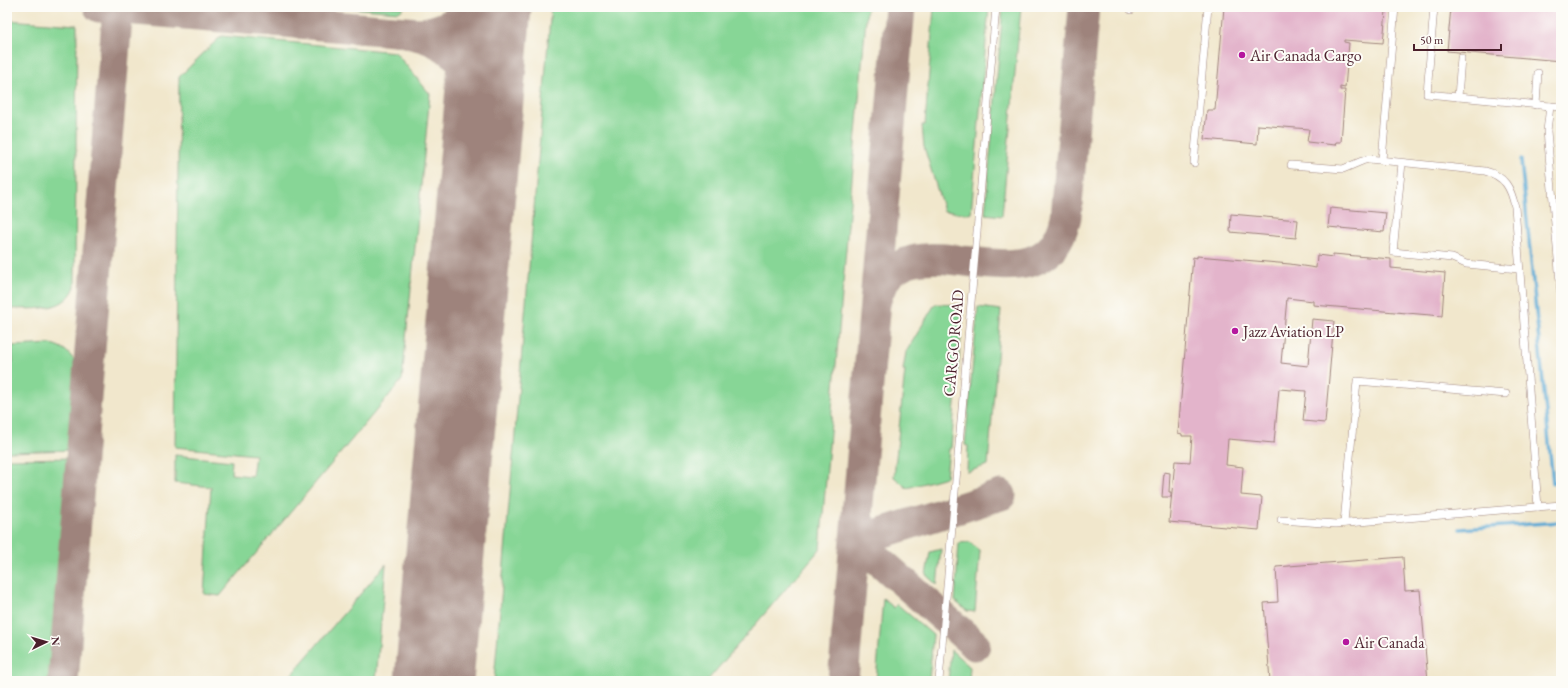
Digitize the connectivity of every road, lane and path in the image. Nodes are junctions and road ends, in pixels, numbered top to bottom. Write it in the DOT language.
graph roads {
  1 [pos="996,7"];
  2 [pos="1208,7"];
  3 [pos="1395,7"];
  4 [pos="1434,7"];
  5 [pos="1461,58"];
  6 [pos="1538,73"];
  7 [pos="1458,97"];
  8 [pos="1536,104"];
  9 [pos="1550,106"];
  10 [pos="1561,107"];
  11 [pos="1382,160"];
  12 [pos="1194,163"];
  13 [pos="1402,163"];
  14 [pos="1291,166"];
  15 [pos="1519,269"];
  16 [pos="1561,294"];
  17 [pos="1506,394"];
  18 [pos="1561,505"];
  19 [pos="1538,507"];
  20 [pos="1281,520"];
  21 [pos="1344,523"];
  22 [pos="939,681"];
  1 -- 22 [label="lane, CARGO ROAD"];
  2 -- 12 [label="lane"];
  3 -- 11 [label="lane"];
  4 -- 7 [label="lane"];
  5 -- 7 [label="lane"];
  6 -- 8 [label="lane"];
  7 -- 8 [label="lane"];
  8 -- 9 [label="lane"];
  9 -- 10 [label="lane"];
  9 -- 16 [label="lane"];
  11 -- 13 [label="lane"];
  11 -- 14 [label="lane"];
  13 -- 15 [label="lane"];
  13 -- 15 [label="lane"];
  15 -- 19 [label="lane"];
  17 -- 21 [label="lane"];
  18 -- 19 [label="lane"];
  19 -- 21 [label="lane"];
  20 -- 21 [label="lane"];
}
